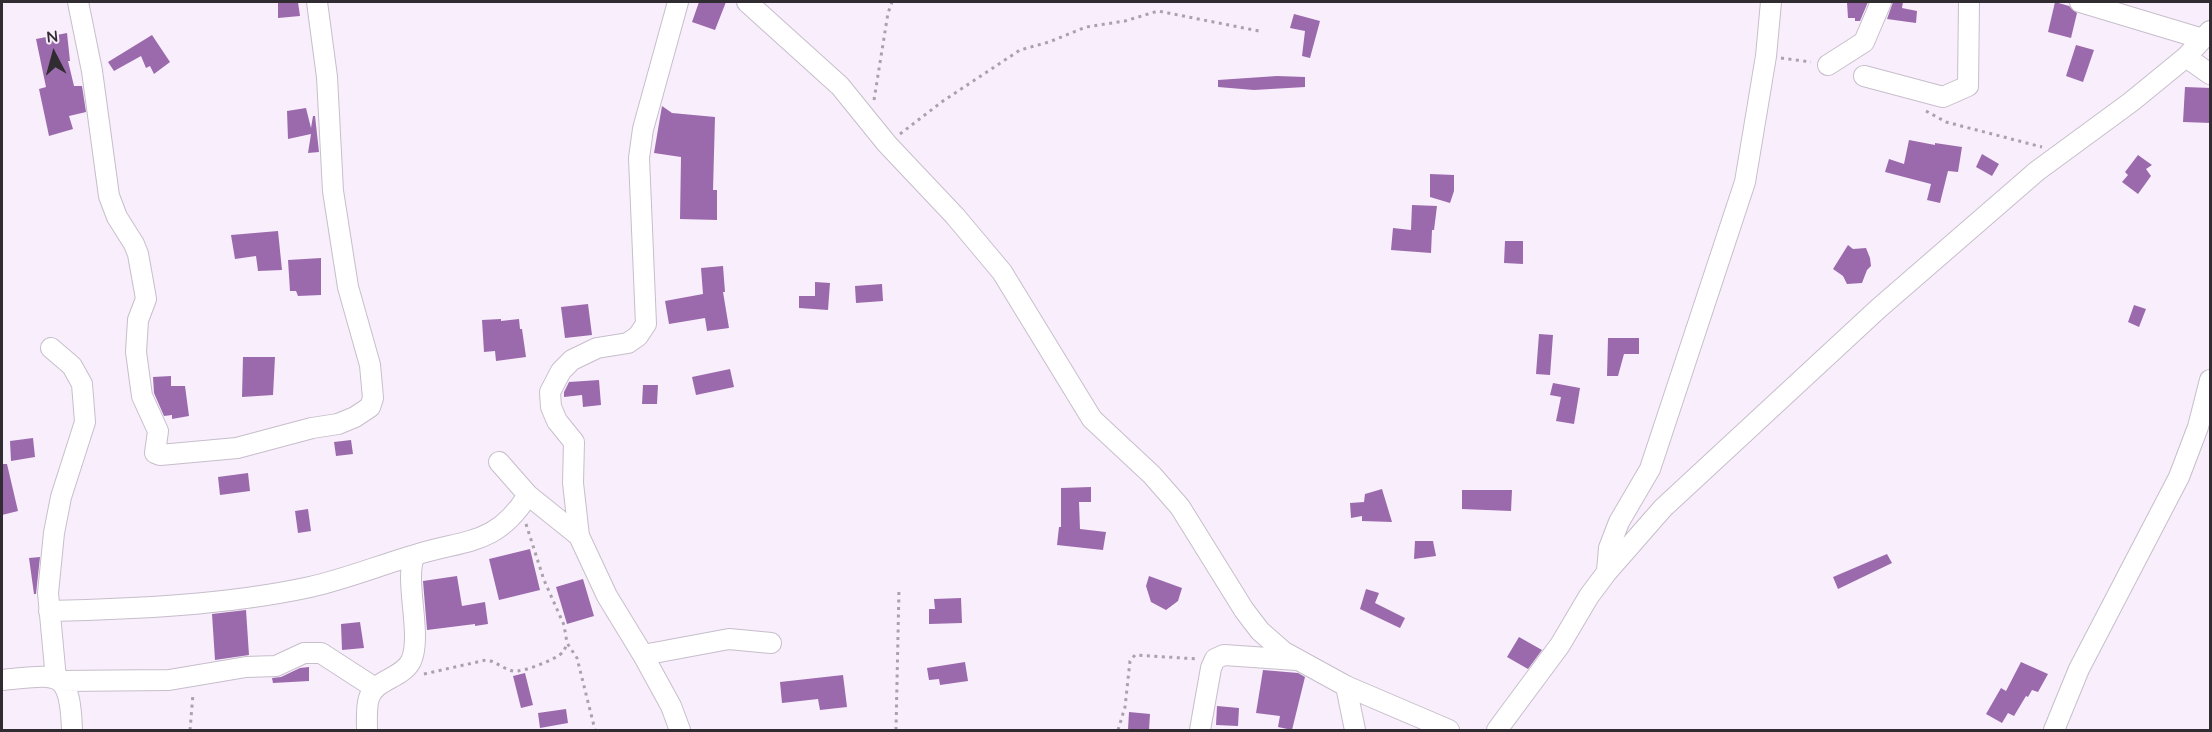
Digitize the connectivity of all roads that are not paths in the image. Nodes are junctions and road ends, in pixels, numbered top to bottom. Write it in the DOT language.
graph roads {
  1 [pos="78,2"];
  2 [pos="318,2"];
  3 [pos="678,2"];
  4 [pos="747,2"];
  5 [pos="1771,2"];
  6 [pos="1881,2"];
  7 [pos="1969,2"];
  8 [pos="2080,2"];
  9 [pos="2207,35"];
  10 [pos="2186,57"];
  11 [pos="1827,65"];
  12 [pos="2211,74"];
  13 [pos="1864,76"];
  14 [pos="51,348"];
  15 [pos="2209,389"];
  16 [pos="499,462"];
  17 [pos="524,502"];
  18 [pos="579,536"];
  19 [pos="415,555"];
  20 [pos="1606,572"];
  21 [pos="49,611"];
  22 [pos="771,643"];
  23 [pos="643,656"];
  24 [pos="1299,660"];
  25 [pos="2,680"];
  26 [pos="58,680"];
  27 [pos="1346,686"];
  28 [pos="375,688"];
  29 [pos="72,730"];
  30 [pos="367,730"];
  31 [pos="680,730"];
  32 [pos="1200,730"];
  33 [pos="1355,730"];
  34 [pos="1449,730"];
  35 [pos="1497,730"];
  36 [pos="2054,730"];
  1 -- 2 [label="street"];
  3 -- 18 [label="street"];
  4 -- 24 [label="street"];
  5 -- 20 [label="street"];
  6 -- 11 [label="street"];
  7 -- 13 [label="street"];
  8 -- 9 [label="street"];
  9 -- 10 [label="street"];
  10 -- 12 [label="street"];
  10 -- 20 [label="street"];
  14 -- 21 [label="street"];
  15 -- 36 [label="street"];
  16 -- 17 [label="street"];
  17 -- 18 [label="street"];
  17 -- 19 [label="street"];
  18 -- 23 [label="street"];
  19 -- 21 [label="street"];
  19 -- 28 [label="street"];
  20 -- 35 [label="street"];
  21 -- 26 [label="street"];
  22 -- 23 [label="street"];
  23 -- 31 [label="street"];
  24 -- 27 [label="street"];
  24 -- 32 [label="street"];
  25 -- 26 [label="street"];
  26 -- 28 [label="street"];
  26 -- 29 [label="street"];
  27 -- 33 [label="street"];
  27 -- 34 [label="street"];
  28 -- 30 [label="street"];
}
